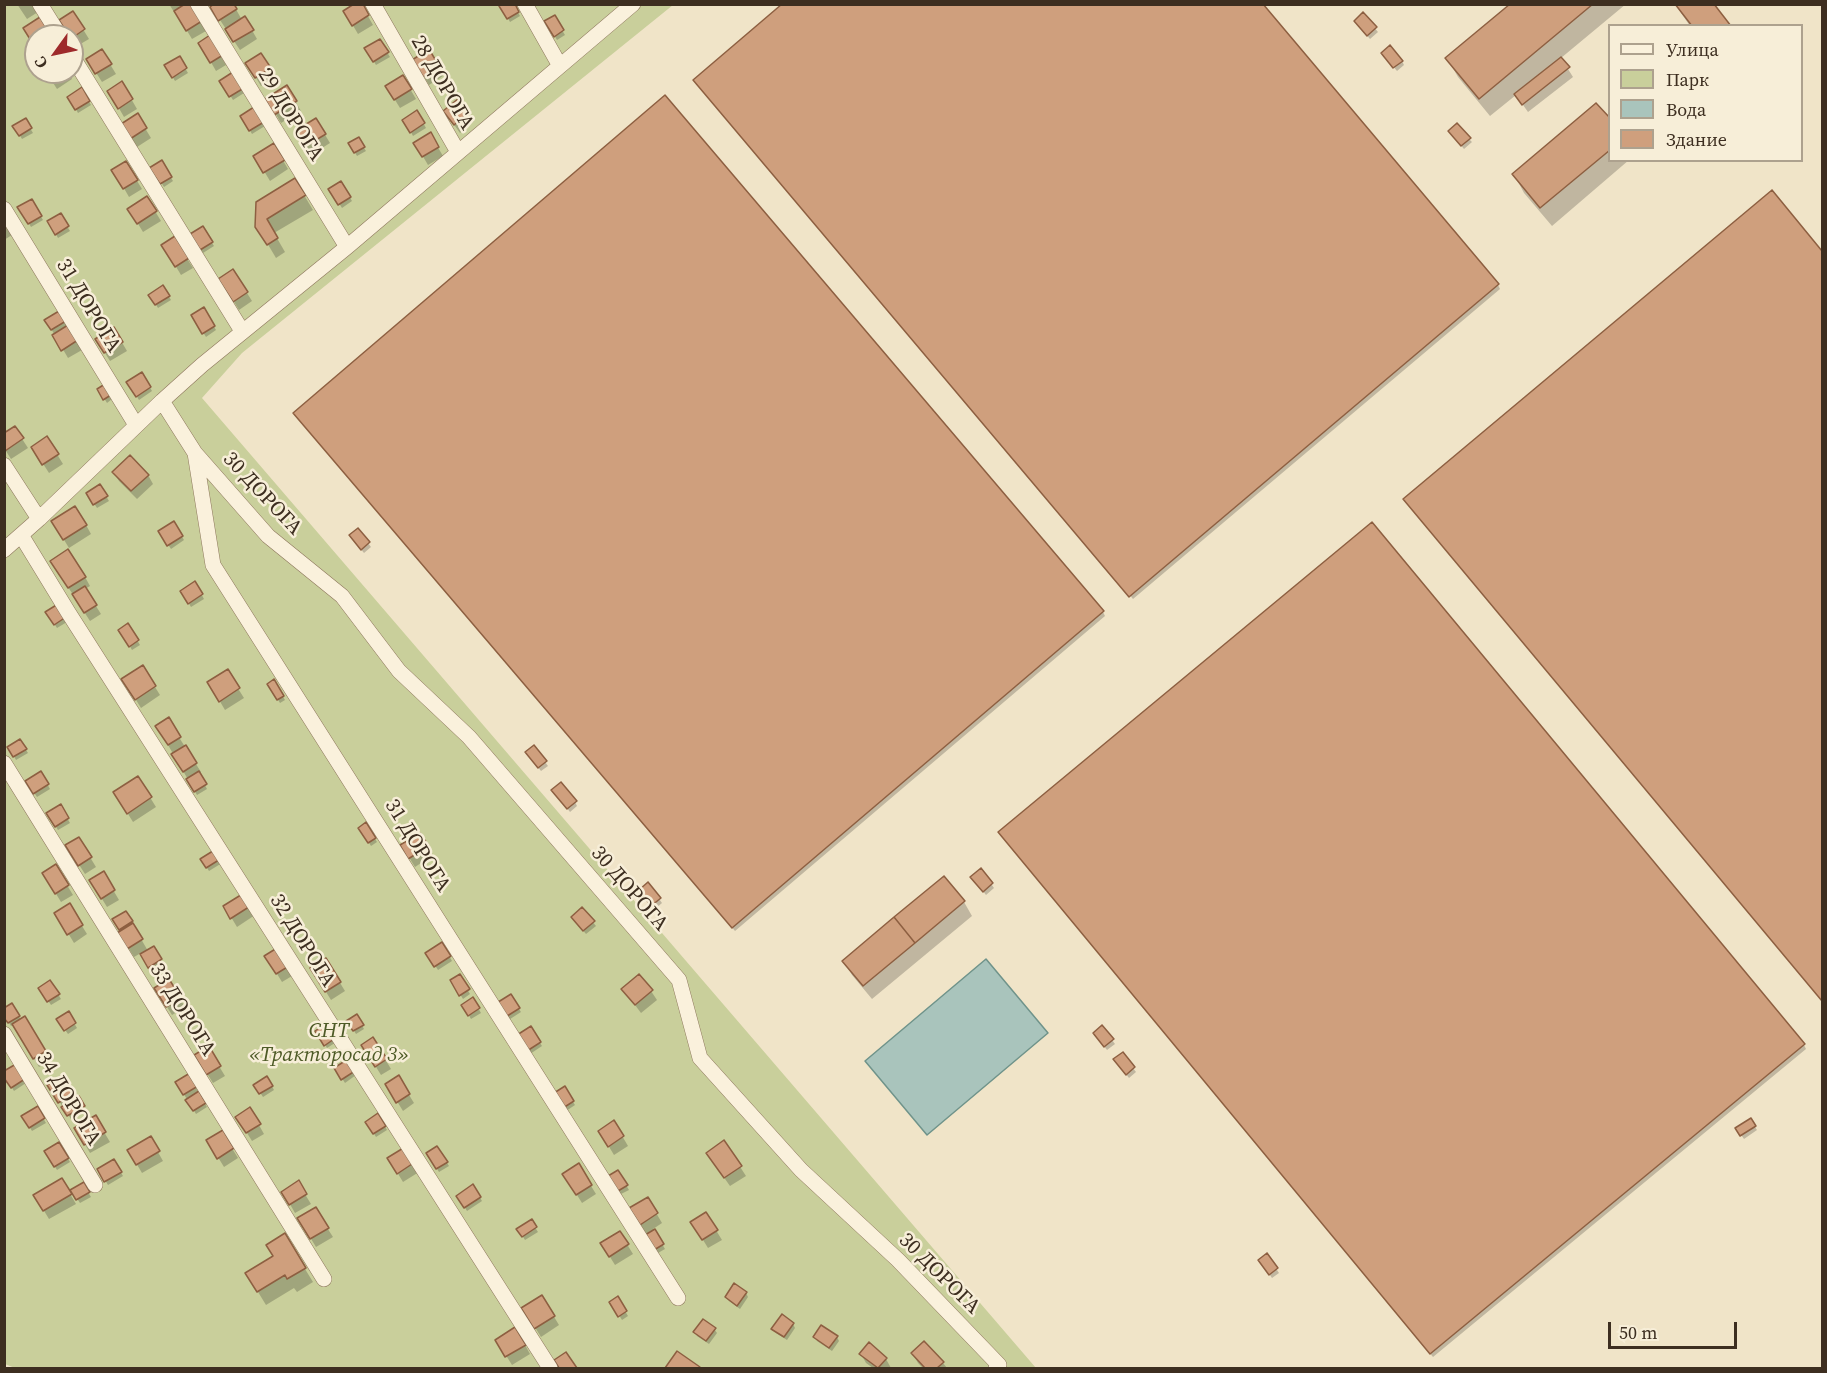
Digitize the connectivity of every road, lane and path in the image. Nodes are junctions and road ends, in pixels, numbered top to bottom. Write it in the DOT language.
graph roads {
  1 [pos="40,4"];
  2 [pos="198,4"];
  3 [pos="373,4"];
  4 [pos="525,4"];
  5 [pos="633,4"];
  6 [pos="52,24"];
  7 [pos="560,66"];
  8 [pos="84,75"];
  9 [pos="458,152"];
  10 [pos="4,209"];
  11 [pos="347,247"];
  12 [pos="242,331"];
  13 [pos="162,401"];
  14 [pos="136,425"];
  15 [pos="195,453"];
  16 [pos="4,465"];
  17 [pos="39,519"];
  18 [pos="21,534"];
  19 [pos="4,550"];
  20 [pos="4,763"];
  21 [pos="4,1034"];
  22 [pos="94,1185"];
  23 [pos="324,1279"];
  24 [pos="678,1298"];
  25 [pos="550,1368"];
  26 [pos="996,1368"];
  1 -- 6 [label="street"];
  2 -- 11 [label="street, 29 ДОРОГА"];
  3 -- 9 [label="street, 28 ДОРОГА"];
  4 -- 7 [label="street"];
  5 -- 7 [label="street"];
  7 -- 9 [label="street"];
  8 -- 12 [label="street"];
  9 -- 11 [label="street"];
  10 -- 14 [label="street, 31 ДОРОГА"];
  11 -- 12 [label="street"];
  12 -- 13 [label="street"];
  13 -- 14 [label="street"];
  13 -- 15 [label="street, 31 ДОРОГА"];
  14 -- 17 [label="street"];
  15 -- 24 [label="street, 31 ДОРОГА"];
  15 -- 26 [label="street, 30 ДОРОГА"];
  16 -- 17 [label="street"];
  17 -- 18 [label="street"];
  18 -- 19 [label="street"];
  18 -- 25 [label="street, 32 ДОРОГА"];
  20 -- 23 [label="street, 33 ДОРОГА"];
  21 -- 22 [label="street, 34 ДОРОГА"];
}
